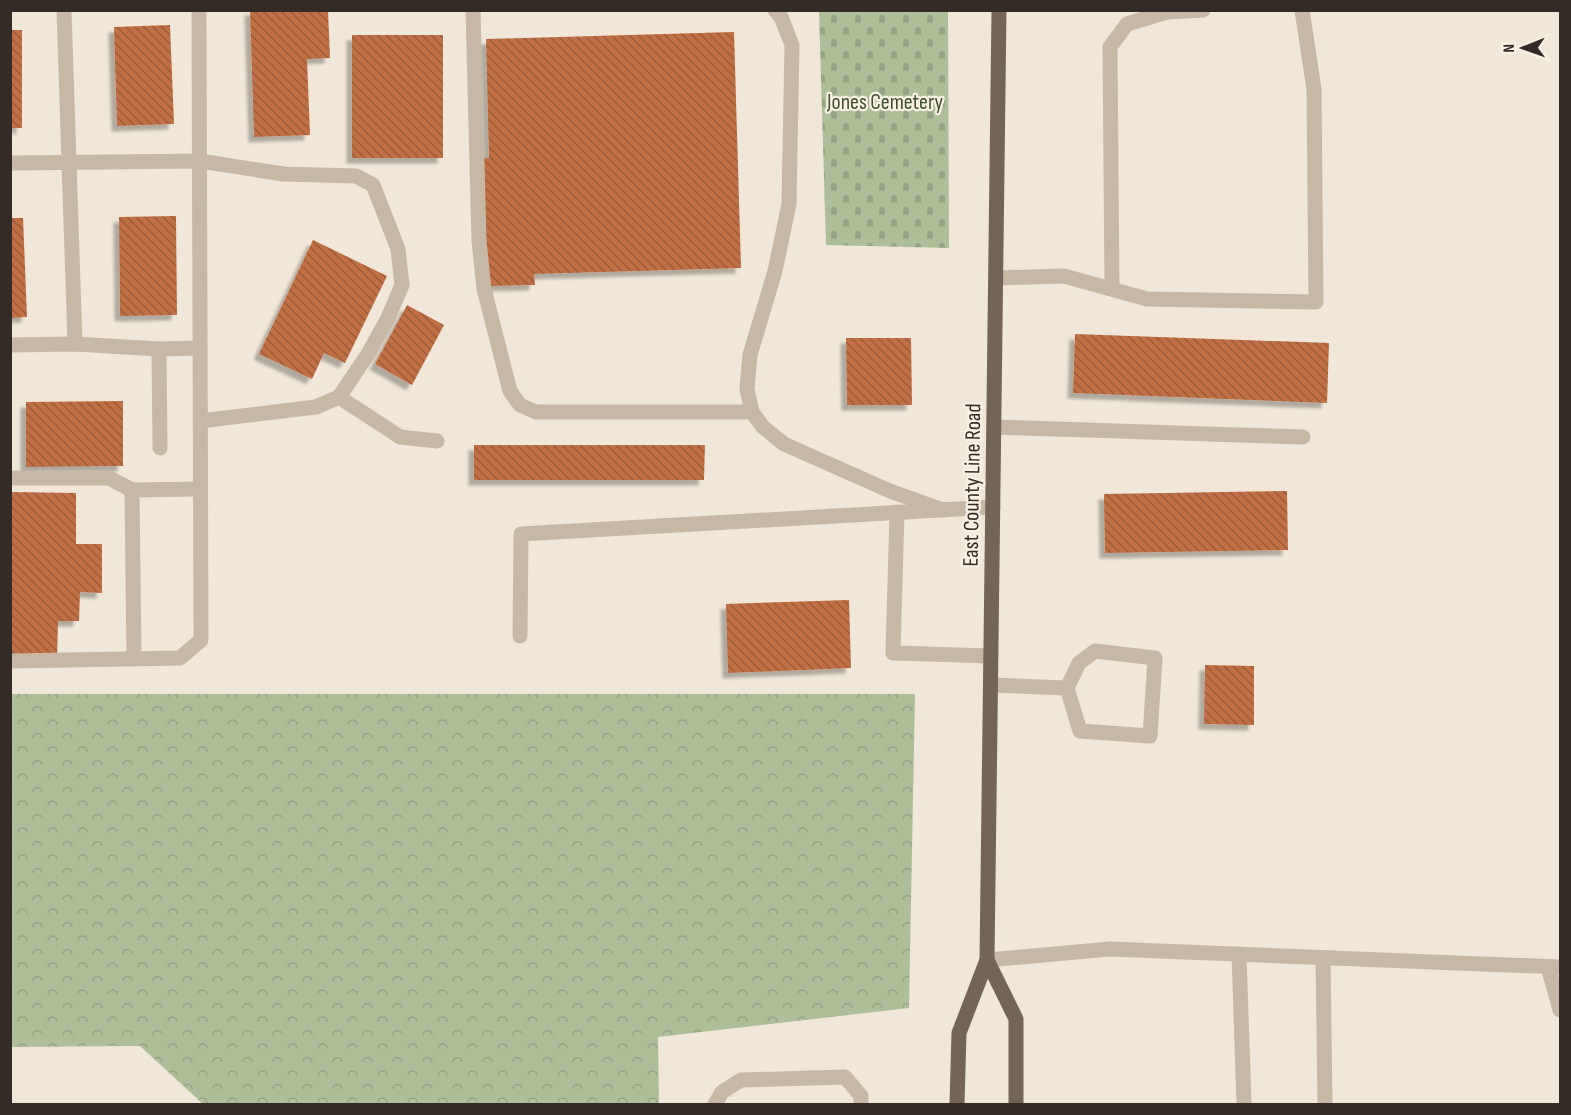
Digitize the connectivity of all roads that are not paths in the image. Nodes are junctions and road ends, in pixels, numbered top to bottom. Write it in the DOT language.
graph roads {
  1 [pos="64,10"];
  2 [pos="199,10"];
  3 [pos="473,10"];
  4 [pos="775,10"];
  5 [pos="999,10"];
  6 [pos="1203,10"];
  7 [pos="1302,10"];
  8 [pos="200,161"];
  9 [pos="69,162"];
  10 [pos="10,163"];
  11 [pos="996,278"];
  12 [pos="1112,289"];
  13 [pos="75,344"];
  14 [pos="10,345"];
  15 [pos="200,348"];
  16 [pos="159,349"];
  17 [pos="339,397"];
  18 [pos="752,412"];
  19 [pos="200,421"];
  20 [pos="994,427"];
  21 [pos="1303,437"];
  22 [pos="437,441"];
  23 [pos="160,448"];
  24 [pos="10,478"];
  25 [pos="201,489"];
  26 [pos="132,490"];
  27 [pos="993,507"];
  28 [pos="943,510"];
  29 [pos="897,512"];
  30 [pos="520,636"];
  31 [pos="991,656"];
  32 [pos="134,659"];
  33 [pos="10,661"];
  34 [pos="991,685"];
  35 [pos="1067,688"];
  36 [pos="1239,954"];
  37 [pos="1323,957"];
  38 [pos="987,960"];
  39 [pos="1554,967"];
  40 [pos="1560,1010"];
  41 [pos="715,1104"];
  42 [pos="861,1104"];
  43 [pos="957,1104"];
  44 [pos="1016,1104"];
  45 [pos="1244,1104"];
  46 [pos="1325,1104"];
  1 -- 9 [label="street"];
  2 -- 8 [label="street"];
  3 -- 18 [label="street"];
  4 -- 18 [label="street"];
  5 -- 11 [label="main road, East County Line Road"];
  6 -- 12 [label="street"];
  7 -- 12 [label="street"];
  8 -- 9 [label="street"];
  8 -- 15 [label="street"];
  8 -- 17 [label="street"];
  9 -- 10 [label="street"];
  9 -- 13 [label="street"];
  11 -- 12 [label="street"];
  11 -- 20 [label="main road, East County Line Road"];
  13 -- 14 [label="street"];
  13 -- 16 [label="street"];
  15 -- 16 [label="street"];
  15 -- 19 [label="street"];
  16 -- 23 [label="street"];
  17 -- 19 [label="street"];
  17 -- 22 [label="street"];
  18 -- 28 [label="street"];
  19 -- 25 [label="street"];
  20 -- 21 [label="street"];
  20 -- 27 [label="main road, East County Line Road"];
  24 -- 26 [label="street"];
  25 -- 26 [label="street"];
  25 -- 32 [label="street"];
  26 -- 32 [label="street"];
  27 -- 28 [label="street"];
  27 -- 31 [label="main road, East County Line Road"];
  28 -- 29 [label="street"];
  29 -- 30 [label="street"];
  29 -- 31 [label="street"];
  31 -- 34 [label="main road, East County Line Road"];
  32 -- 33 [label="street"];
  34 -- 35 [label="street"];
  34 -- 38 [label="main road, East County Line Road"];
  35 -- 35 [label="street"];
  36 -- 37 [label="street"];
  36 -- 38 [label="street"];
  36 -- 45 [label="street"];
  37 -- 39 [label="street"];
  37 -- 46 [label="street"];
  38 -- 43 [label="main road, East County Line Road"];
  38 -- 44 [label="main road, East County Line Road"];
  39 -- 40 [label="street"];
  41 -- 42 [label="street"];
}
